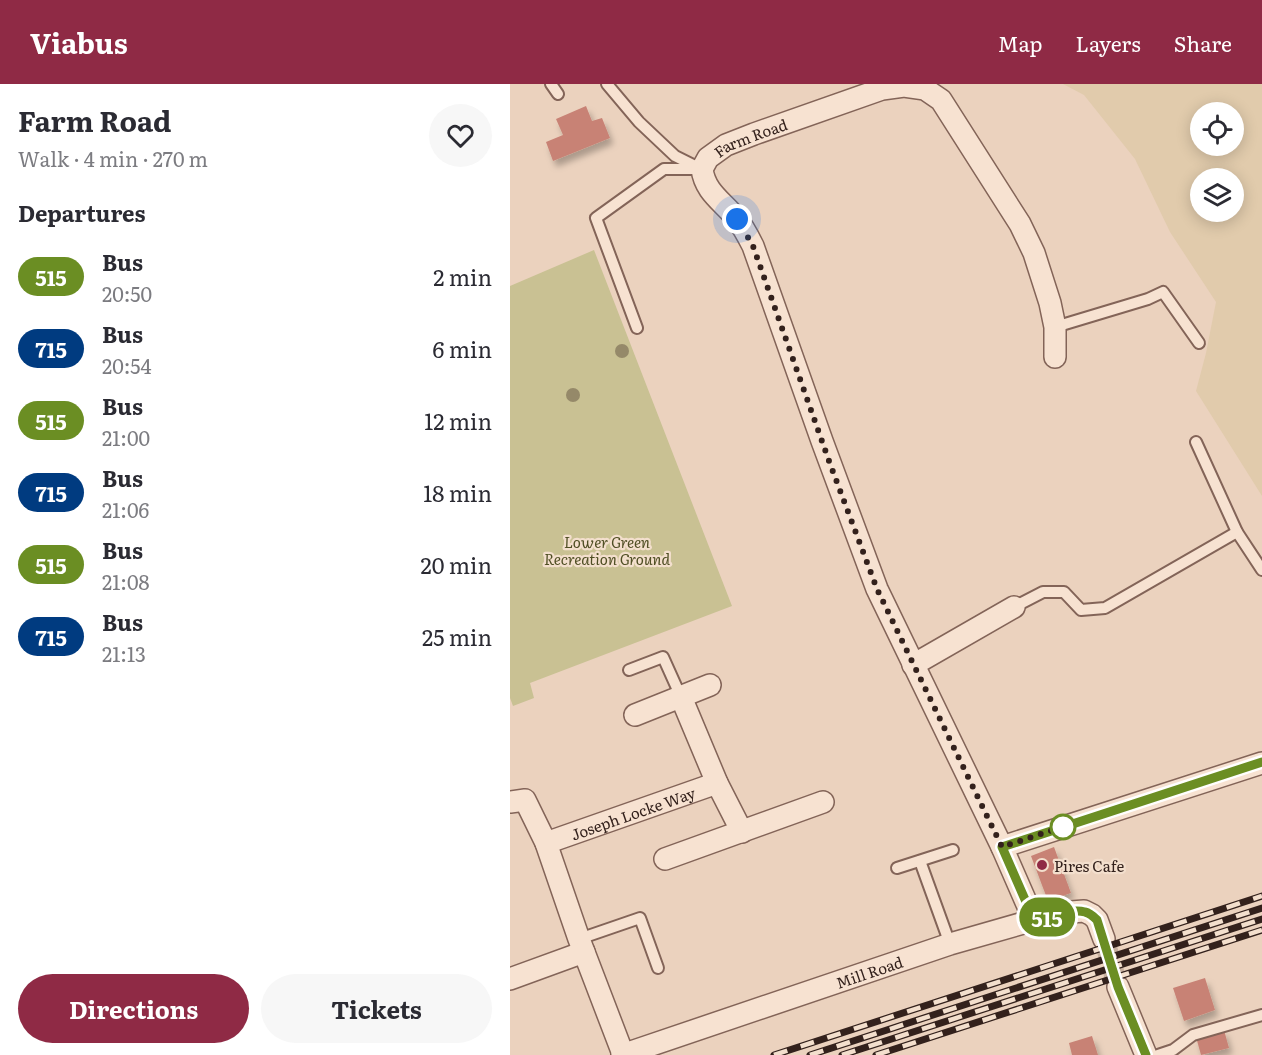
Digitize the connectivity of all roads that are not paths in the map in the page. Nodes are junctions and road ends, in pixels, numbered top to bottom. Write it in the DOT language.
graph roads {
  1 [pos="551,84"];
  2 [pos="607,84"];
  3 [pos="558,94"];
  4 [pos="702,169"];
  5 [pos="1055,327"];
  6 [pos="637,328"];
  7 [pos="1199,343"];
  8 [pos="1055,357"];
  9 [pos="1196,442"];
  10 [pos="1237,532"];
  11 [pos="1262,570"];
  12 [pos="1014,607"];
  13 [pos="913,665"];
  14 [pos="629,670"];
  15 [pos="710,685"];
  16 [pos="681,697"];
  17 [pos="635,715"];
  18 [pos="1262,762"];
  19 [pos="717,783"];
  20 [pos="510,802"];
  21 [pos="823,802"];
  22 [pos="742,832"];
  23 [pos="546,843"];
  24 [pos="1002,847"];
  25 [pos="953,850"];
  26 [pos="665,859"];
  27 [pos="920,861"];
  28 [pos="897,868"];
  29 [pos="1034,920"];
  30 [pos="1104,939"];
  31 [pos="950,944"];
  32 [pos="582,945"];
  33 [pos="658,968"];
  34 [pos="510,977"];
  35 [pos="1118,987"];
  36 [pos="1262,1015"];
  37 [pos="623,1055"];
  38 [pos="1146,1055"];
  39 [pos="1158,1055"];
  1 -- 3 [label="lane"];
  2 -- 4 [label="lane"];
  4 -- 5 [label="street, Farm Road"];
  4 -- 6 [label="lane"];
  4 -- 13 [label="street, Farm Road"];
  5 -- 7 [label="lane"];
  5 -- 8 [label="street, Farm Road"];
  9 -- 10 [label="lane"];
  10 -- 11 [label="lane"];
  10 -- 12 [label="lane"];
  12 -- 13 [label="street"];
  13 -- 24 [label="street, Farm Road"];
  14 -- 16 [label="lane"];
  15 -- 16 [label="street"];
  16 -- 17 [label="street"];
  16 -- 19 [label="street"];
  18 -- 24 [label="street"];
  19 -- 22 [label="street"];
  19 -- 23 [label="street, Joseph Locke Way"];
  20 -- 23 [label="street"];
  21 -- 22 [label="street"];
  22 -- 26 [label="street"];
  23 -- 32 [label="street"];
  24 -- 29 [label="street, Farm Road"];
  25 -- 27 [label="lane"];
  27 -- 28 [label="lane"];
  27 -- 31 [label="lane"];
  29 -- 30 [label="street, Mill Road"];
  29 -- 31 [label="street, Mill Road"];
  31 -- 37 [label="street, Mill Road"];
  32 -- 33 [label="lane"];
  32 -- 34 [label="street"];
  32 -- 37 [label="street"];
  35 -- 38 [label="street"];
  36 -- 39 [label="lane"];
}
